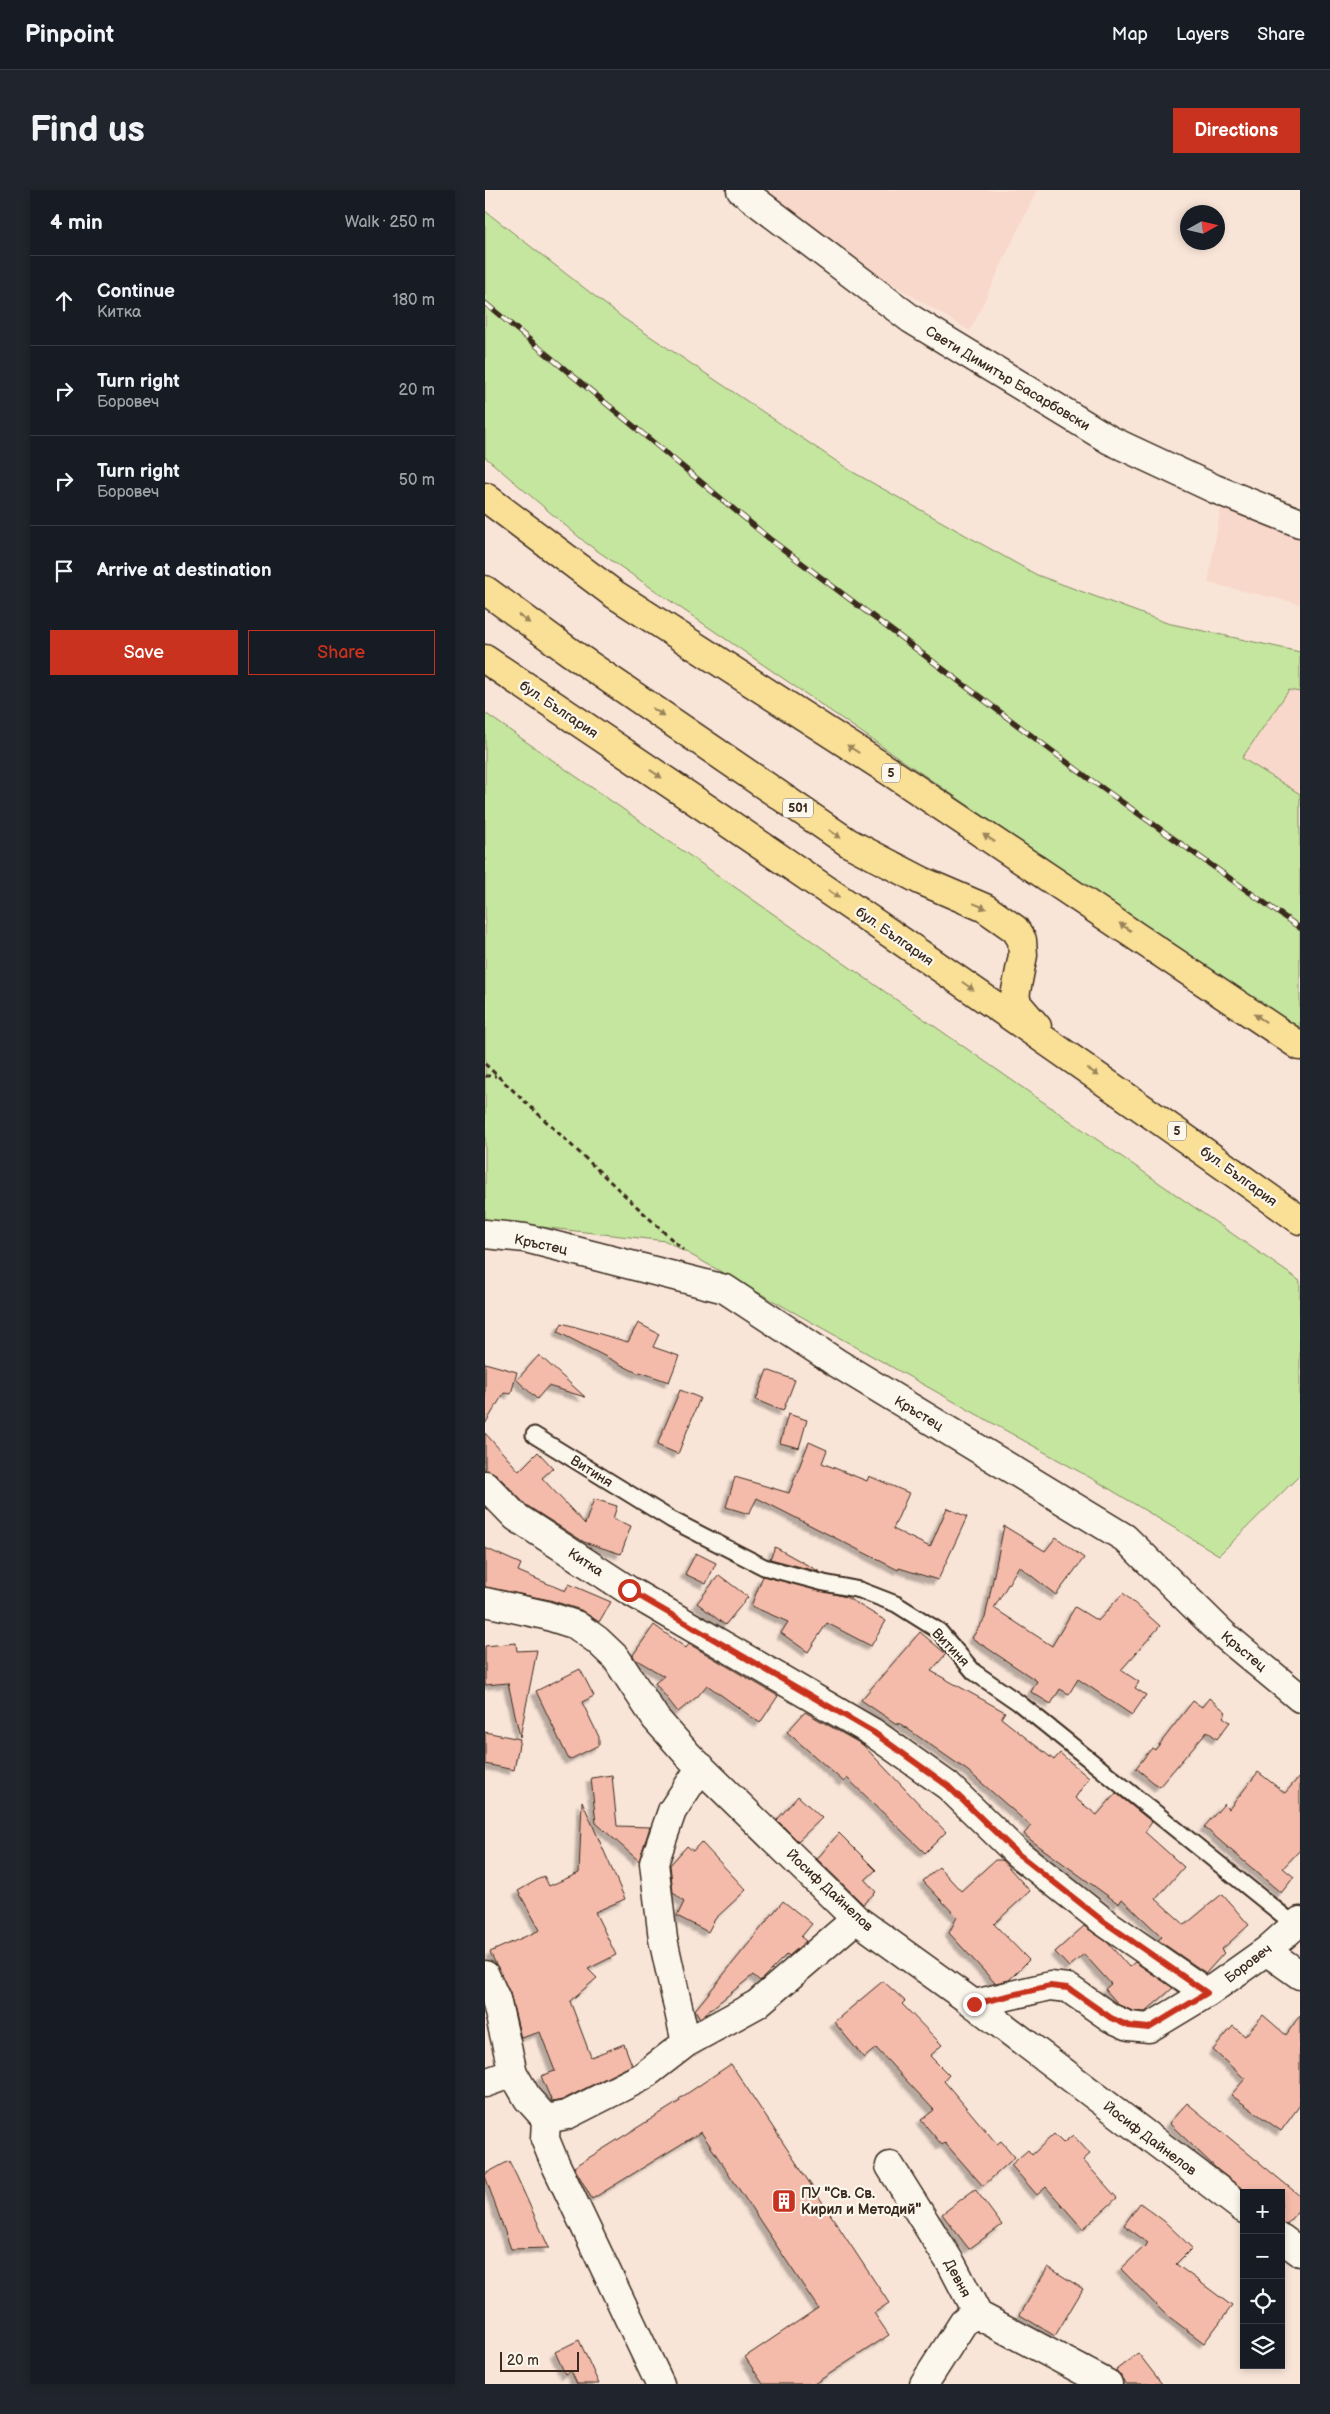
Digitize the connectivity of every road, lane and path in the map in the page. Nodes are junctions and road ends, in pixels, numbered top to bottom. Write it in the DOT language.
graph roads {
  1 [pos="741,190"];
  2 [pos="485,497"];
  3 [pos="1300,523"];
  4 [pos="485,590"];
  5 [pos="485,659"];
  6 [pos="1053,1045"];
  7 [pos="1300,1046"];
  8 [pos="485,1064"];
  9 [pos="485,1076"];
  10 [pos="496,1076"];
  11 [pos="1300,1220"];
  12 [pos="485,1234"];
  13 [pos="690,1256"];
  14 [pos="534,1435"];
  15 [pos="485,1485"];
  16 [pos="485,1602"];
  17 [pos="1300,1698"];
  18 [pos="701,1767"];
  19 [pos="856,1919"];
  20 [pos="1297,1923"];
  21 [pos="1266,1950"];
  22 [pos="485,1975"];
  23 [pos="1300,1975"];
  24 [pos="1207,1993"];
  25 [pos="974,2004"];
  26 [pos="686,2043"];
  27 [pos="513,2073"];
  28 [pos="485,2082"];
  29 [pos="546,2119"];
  30 [pos="890,2166"];
  31 [pos="1240,2206"];
  32 [pos="1285,2241"];
  33 [pos="1300,2252"];
  34 [pos="978,2315"];
  35 [pos="659,2384"];
  36 [pos="925,2384"];
  37 [pos="1108,2384"];
  1 -- 3 [label="street, Свети Димитър Басарбовски"];
  7 -- 2 [label="highway, 5, one-way"];
  4 -- 6 [label="highway, 501, one-way"];
  5 -- 6 [label="highway, бул. България / 5, one-way"];
  6 -- 11 [label="highway, бул. България / 5, one-way"];
  8 -- 10 [label="path"];
  9 -- 10 [label="path"];
  10 -- 13 [label="path"];
  12 -- 17 [label="street, Кръстец"];
  14 -- 20 [label="lane, Витиня"];
  15 -- 24 [label="street, Китка"];
  16 -- 18 [label="street, Йосиф Дайнелов"];
  18 -- 19 [label="street, Йосиф Дайнелов"];
  18 -- 26 [label="street"];
  19 -- 25 [label="street, Йосиф Дайнелов"];
  19 -- 26 [label="street"];
  20 -- 21 [label="street, Боровеч"];
  21 -- 23 [label="street"];
  21 -- 24 [label="street, Боровеч"];
  22 -- 27 [label="street"];
  24 -- 25 [label="street, Боровеч"];
  25 -- 31 [label="street, Йосиф Дайнелов"];
  26 -- 29 [label="street"];
  27 -- 28 [label="street"];
  27 -- 29 [label="street"];
  29 -- 35 [label="street"];
  30 -- 34 [label="street, Девня"];
  32 -- 33 [label="street"];
  34 -- 36 [label="street, Девня"];
  34 -- 37 [label="street"];
}
